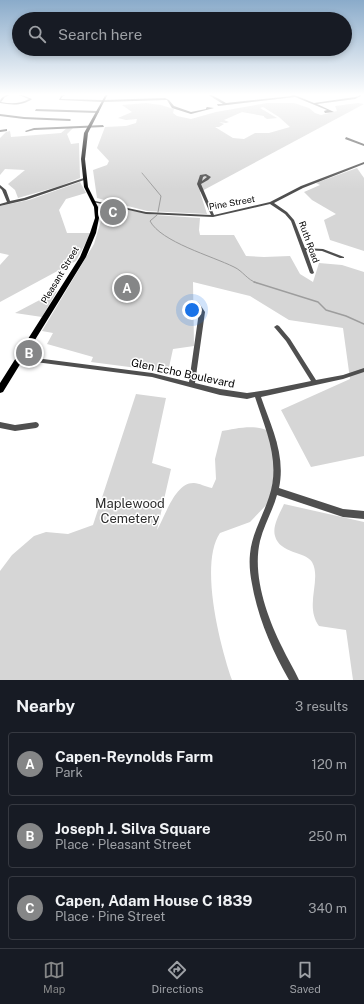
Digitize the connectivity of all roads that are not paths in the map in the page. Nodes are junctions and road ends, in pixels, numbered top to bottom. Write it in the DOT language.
graph roads {
  1 [pos="89,126"];
  2 [pos="103,126"];
  3 [pos="6,130"];
  4 [pos="0,131"];
  5 [pos="26,131"];
  6 [pos="346,138"];
  7 [pos="364,145"];
  8 [pos="364,163"];
  9 [pos="85,179"];
  10 [pos="200,183"];
  11 [pos="0,186"];
  12 [pos="95,202"];
  13 [pos="9,203"];
  14 [pos="271,203"];
  15 [pos="109,204"];
  16 [pos="0,205"];
  17 [pos="97,209"];
  18 [pos="213,216"];
  19 [pos="303,249"];
  20 [pos="342,256"];
  21 [pos="312,273"];
  22 [pos="197,304"];
  23 [pos="277,327"];
  24 [pos="20,358"];
  25 [pos="364,370"];
  26 [pos="315,383"];
  27 [pos="192,384"];
  28 [pos="0,390"];
  29 [pos="257,395"];
  30 [pos="0,425"];
  31 [pos="36,425"];
  32 [pos="275,490"];
  33 [pos="364,515"];
  34 [pos="294,680"];
  1 -- 2 [label="street"];
  1 -- 5 [label="street"];
  1 -- 9 [label="main road, Pleasant Street"];
  3 -- 4 [label="street"];
  6 -- 7 [label="street"];
  8 -- 14 [label="street, Pine Street"];
  9 -- 12 [label="main road, Pleasant Street"];
  9 -- 13 [label="street"];
  10 -- 18 [label="street"];
  11 -- 13 [label="street"];
  12 -- 15 [label="street, Pine Street"];
  12 -- 17 [label="main road, Pleasant Street"];
  13 -- 16 [label="street"];
  14 -- 18 [label="street, Pine Street"];
  14 -- 19 [label="street, Ruth Road"];
  15 -- 17 [label="street"];
  15 -- 18 [label="street, Pine Street"];
  17 -- 24 [label="main road, Pleasant Street"];
  19 -- 20 [label="street"];
  19 -- 21 [label="street, Ruth Road"];
  22 -- 27 [label="street"];
  23 -- 26 [label="street"];
  24 -- 27 [label="street, Glen Echo Boulevard"];
  24 -- 28 [label="main road, Pleasant Street"];
  25 -- 26 [label="street, Glen Echo Boulevard"];
  26 -- 29 [label="street, Glen Echo Boulevard"];
  27 -- 29 [label="street, Glen Echo Boulevard"];
  29 -- 32 [label="street"];
  30 -- 31 [label="street"];
  32 -- 33 [label="street"];
  32 -- 34 [label="street"];
}
